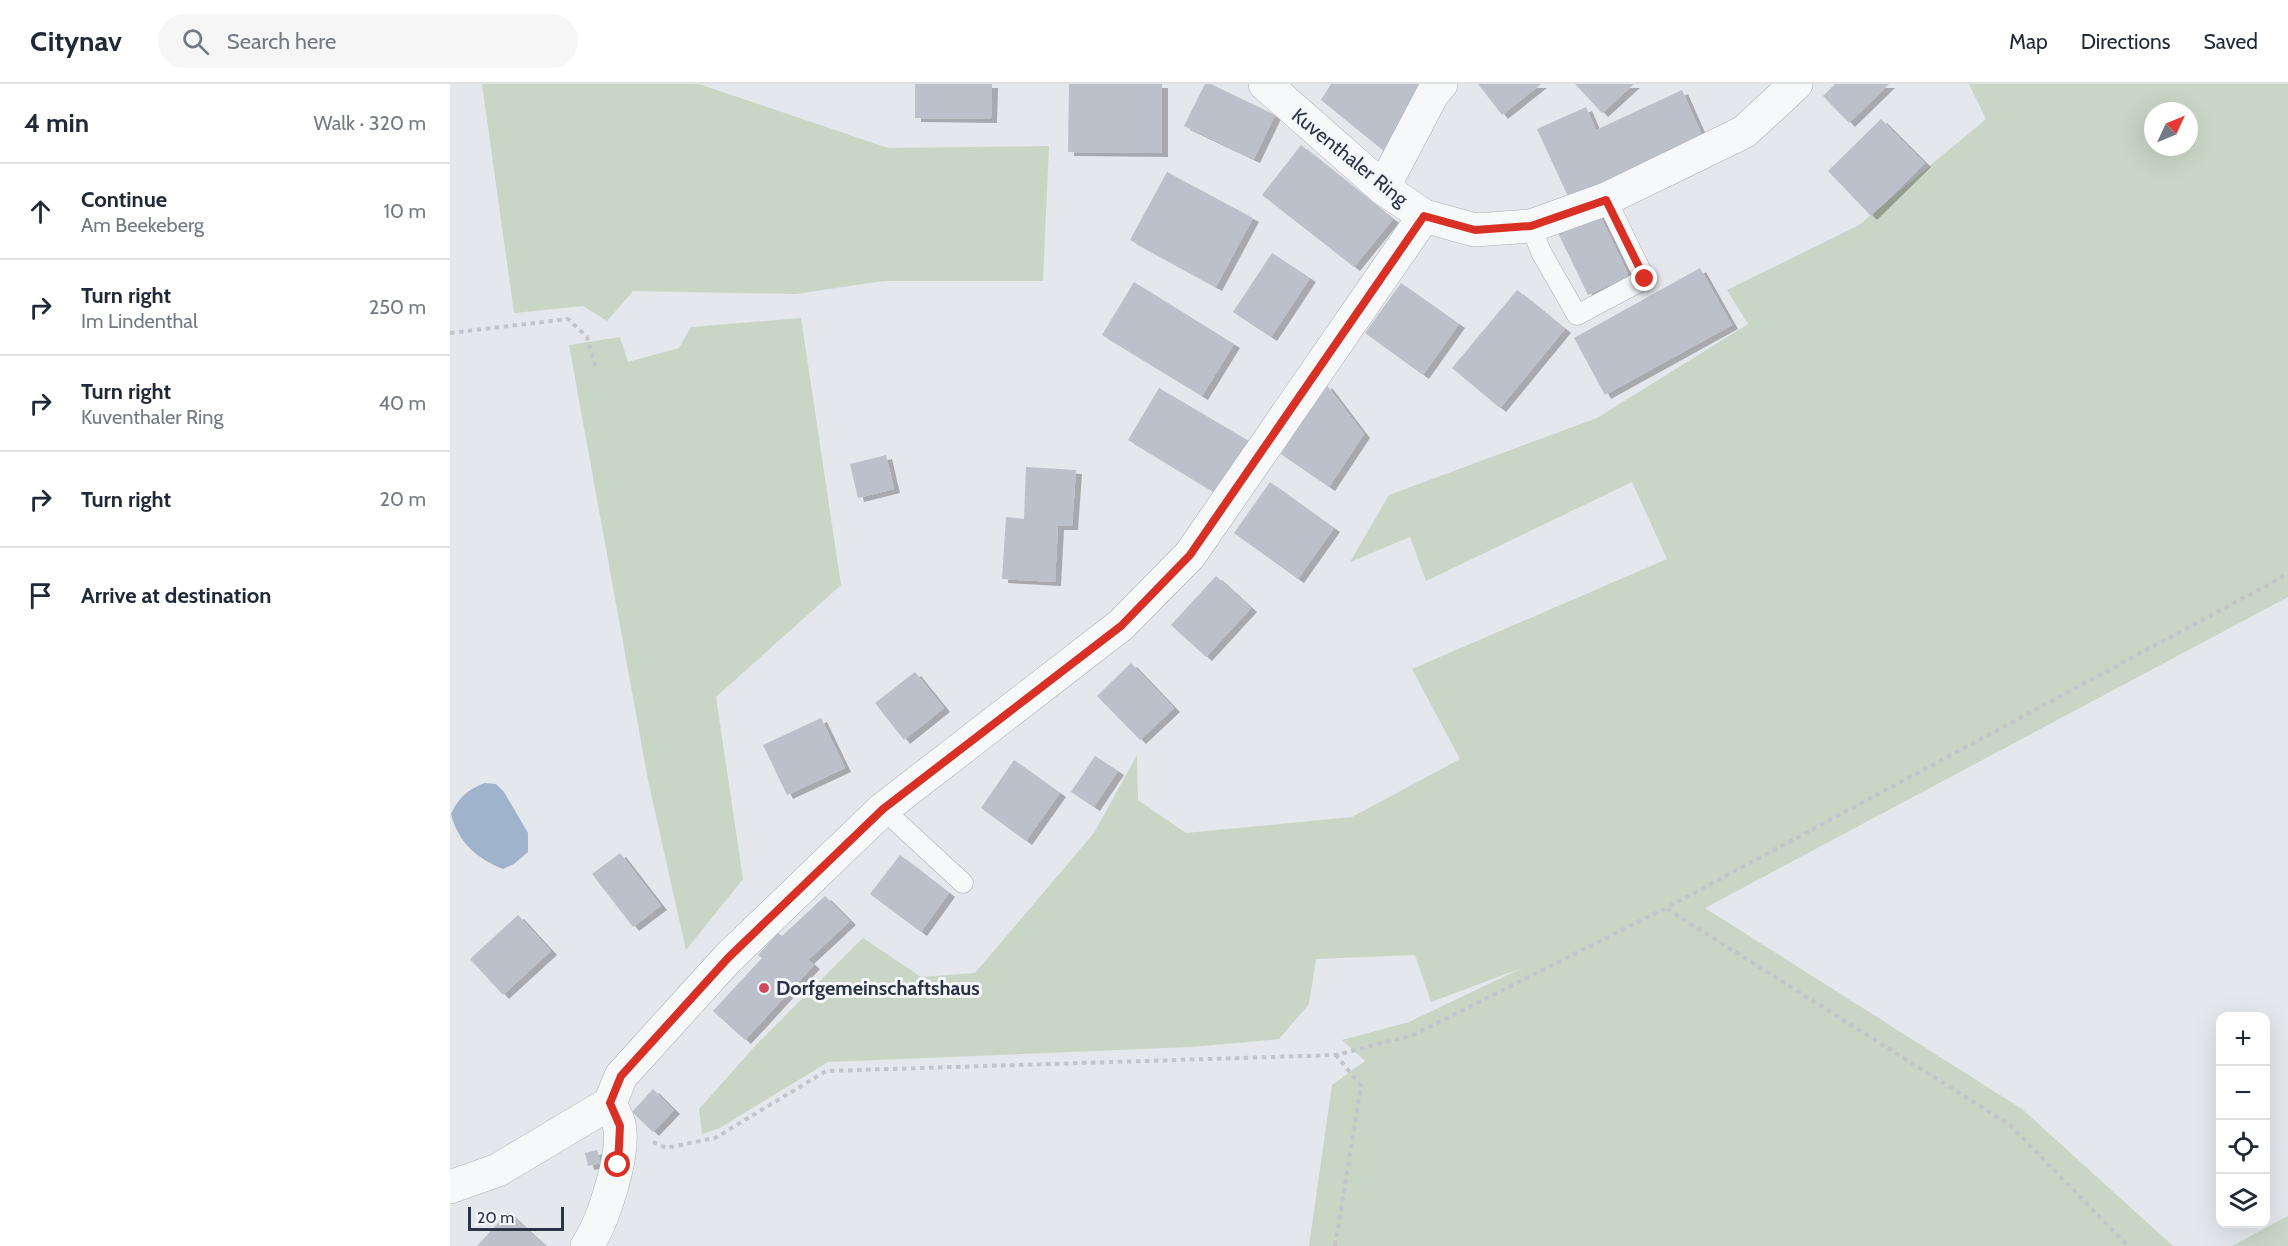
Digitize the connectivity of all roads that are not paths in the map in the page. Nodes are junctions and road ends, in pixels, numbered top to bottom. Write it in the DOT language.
graph roads {
  1 [pos="1265,84"];
  2 [pos="1441,84"];
  3 [pos="1796,84"];
  4 [pos="1383,188"];
  5 [pos="1606,200"];
  6 [pos="1424,216"];
  7 [pos="1531,226"];
  8 [pos="883,809"];
  9 [pos="963,883"];
  10 [pos="615,1114"];
  11 [pos="450,1187"];
  12 [pos="587,1246"];
  1 -- 4 [label="street, Kuventhaler Ring"];
  2 -- 4 [label="street"];
  3 -- 5 [label="street, Kuventhaler Ring"];
  4 -- 6 [label="street, Kuventhaler Ring"];
  5 -- 7 [label="street, Kuventhaler Ring"];
  5 -- 7 [label="lane"];
  6 -- 7 [label="street, Kuventhaler Ring"];
  6 -- 8 [label="street"];
  8 -- 9 [label="lane"];
  8 -- 10 [label="street"];
  10 -- 11 [label="street"];
  10 -- 12 [label="street"];
}
